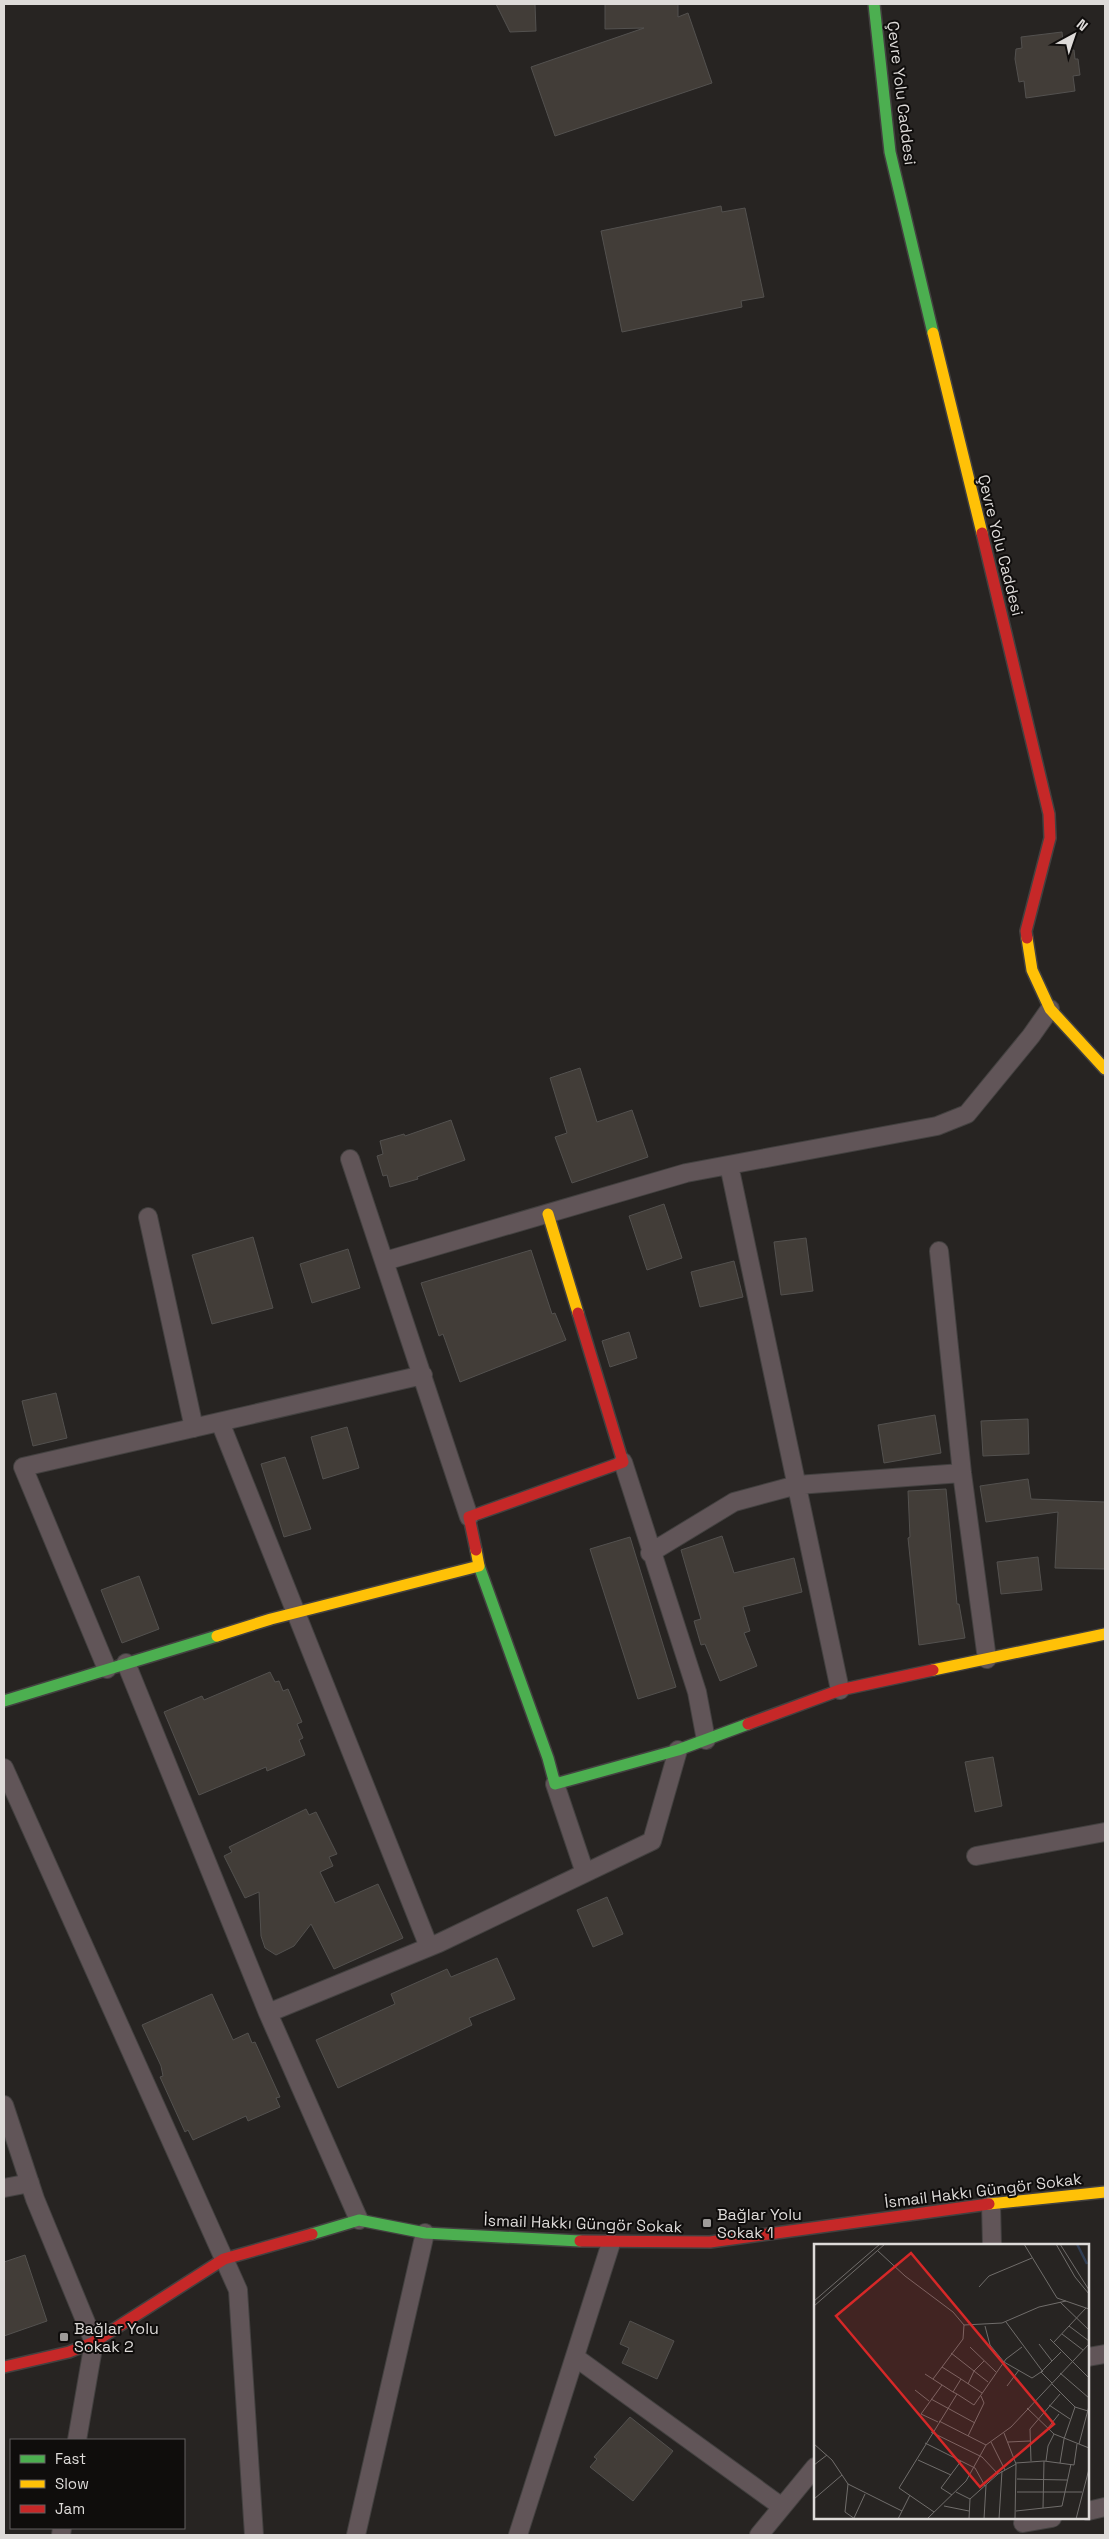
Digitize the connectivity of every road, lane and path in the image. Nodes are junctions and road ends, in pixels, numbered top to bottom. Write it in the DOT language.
graph roads {
  1 [pos="874,4"];
  2 [pos="1050,1009"];
  3 [pos="1105,1069"];
  4 [pos="350,1159"];
  5 [pos="729,1164"];
  6 [pos="548,1214"];
  7 [pos="148,1217"];
  8 [pos="939,1250"];
  9 [pos="385,1261"];
  10 [pos="423,1375"];
  11 [pos="220,1422"];
  12 [pos="194,1428"];
  13 [pos="623,1462"];
  14 [pos="962,1473"];
  15 [pos="797,1485"];
  16 [pos="469,1517"];
  17 [pos="650,1553"];
  18 [pos="478,1566"];
  19 [pos="296,1612"];
  20 [pos="1105,1634"];
  21 [pos="987,1659"];
  22 [pos="126,1663"];
  23 [pos="107,1669"];
  24 [pos="840,1690"];
  25 [pos="4,1701"];
  26 [pos="706,1740"];
  27 [pos="678,1750"];
  28 [pos="4,1768"];
  29 [pos="555,1784"];
  30 [pos="1105,1832"];
  31 [pos="976,1856"];
  32 [pos="586,1873"];
  33 [pos="429,1947"];
  34 [pos="268,2012"];
  35 [pos="4,2105"];
  36 [pos="30,2183"];
  37 [pos="4,2188"];
  38 [pos="1105,2192"];
  39 [pos="990,2204"];
  40 [pos="359,2220"];
  41 [pos="425,2234"];
  42 [pos="611,2243"];
  43 [pos="992,2244"];
  44 [pos="224,2259"];
  45 [pos="94,2342"];
  46 [pos="1105,2354"];
  47 [pos="575,2357"];
  48 [pos="1089,2357"];
  49 [pos="4,2367"];
  50 [pos="77,2439"];
  51 [pos="814,2468"];
  52 [pos="782,2507"];
  53 [pos="1105,2507"];
  54 [pos="1089,2511"];
  55 [pos="1048,2519"];
  56 [pos="1024,2525"];
  57 [pos="254,2535"];
  58 [pos="356,2535"];
  59 [pos="518,2535"];
  60 [pos="759,2535"];
  1 -- 2 [label="street, Çevre Yolu Caddesi"];
  2 -- 3 [label="street, Çevre Yolu Caddesi"];
  2 -- 5 [label="street"];
  4 -- 9 [label="street"];
  5 -- 6 [label="street"];
  5 -- 15 [label="street"];
  6 -- 9 [label="street"];
  6 -- 13 [label="street"];
  7 -- 12 [label="street"];
  8 -- 14 [label="street"];
  9 -- 10 [label="street"];
  10 -- 11 [label="street"];
  10 -- 16 [label="street"];
  11 -- 12 [label="street"];
  11 -- 19 [label="street"];
  12 -- 23 [label="street"];
  13 -- 16 [label="street"];
  13 -- 17 [label="street"];
  14 -- 15 [label="street"];
  14 -- 21 [label="street"];
  15 -- 17 [label="street"];
  15 -- 24 [label="street"];
  16 -- 18 [label="street"];
  17 -- 26 [label="street"];
  18 -- 19 [label="street"];
  18 -- 29 [label="street"];
  19 -- 22 [label="street"];
  19 -- 33 [label="street"];
  20 -- 21 [label="street"];
  21 -- 24 [label="street"];
  22 -- 23 [label="street"];
  22 -- 34 [label="street"];
  23 -- 25 [label="street"];
  24 -- 26 [label="street"];
  26 -- 27 [label="street"];
  27 -- 29 [label="street"];
  27 -- 32 [label="street"];
  28 -- 44 [label="street"];
  29 -- 32 [label="street"];
  30 -- 31 [label="street"];
  32 -- 33 [label="street"];
  33 -- 34 [label="street"];
  34 -- 40 [label="street"];
  35 -- 36 [label="street"];
  36 -- 37 [label="street"];
  36 -- 45 [label="street"];
  38 -- 39 [label="street, İsmail Hakkı Güngör Sokak"];
  39 -- 42 [label="street, İsmail Hakkı Güngör Sokak"];
  39 -- 43 [label="street"];
  40 -- 41 [label="street, İsmail Hakkı Güngör Sokak"];
  40 -- 44 [label="street"];
  41 -- 42 [label="street, İsmail Hakkı Güngör Sokak"];
  41 -- 58 [label="street"];
  42 -- 47 [label="street"];
  44 -- 45 [label="street"];
  44 -- 57 [label="street"];
  45 -- 49 [label="street"];
  45 -- 50 [label="street"];
  46 -- 48 [label="street"];
  47 -- 52 [label="street"];
  47 -- 59 [label="street"];
  51 -- 52 [label="street"];
  52 -- 60 [label="street"];
  53 -- 54 [label="street"];
  55 -- 56 [label="street"];
}
